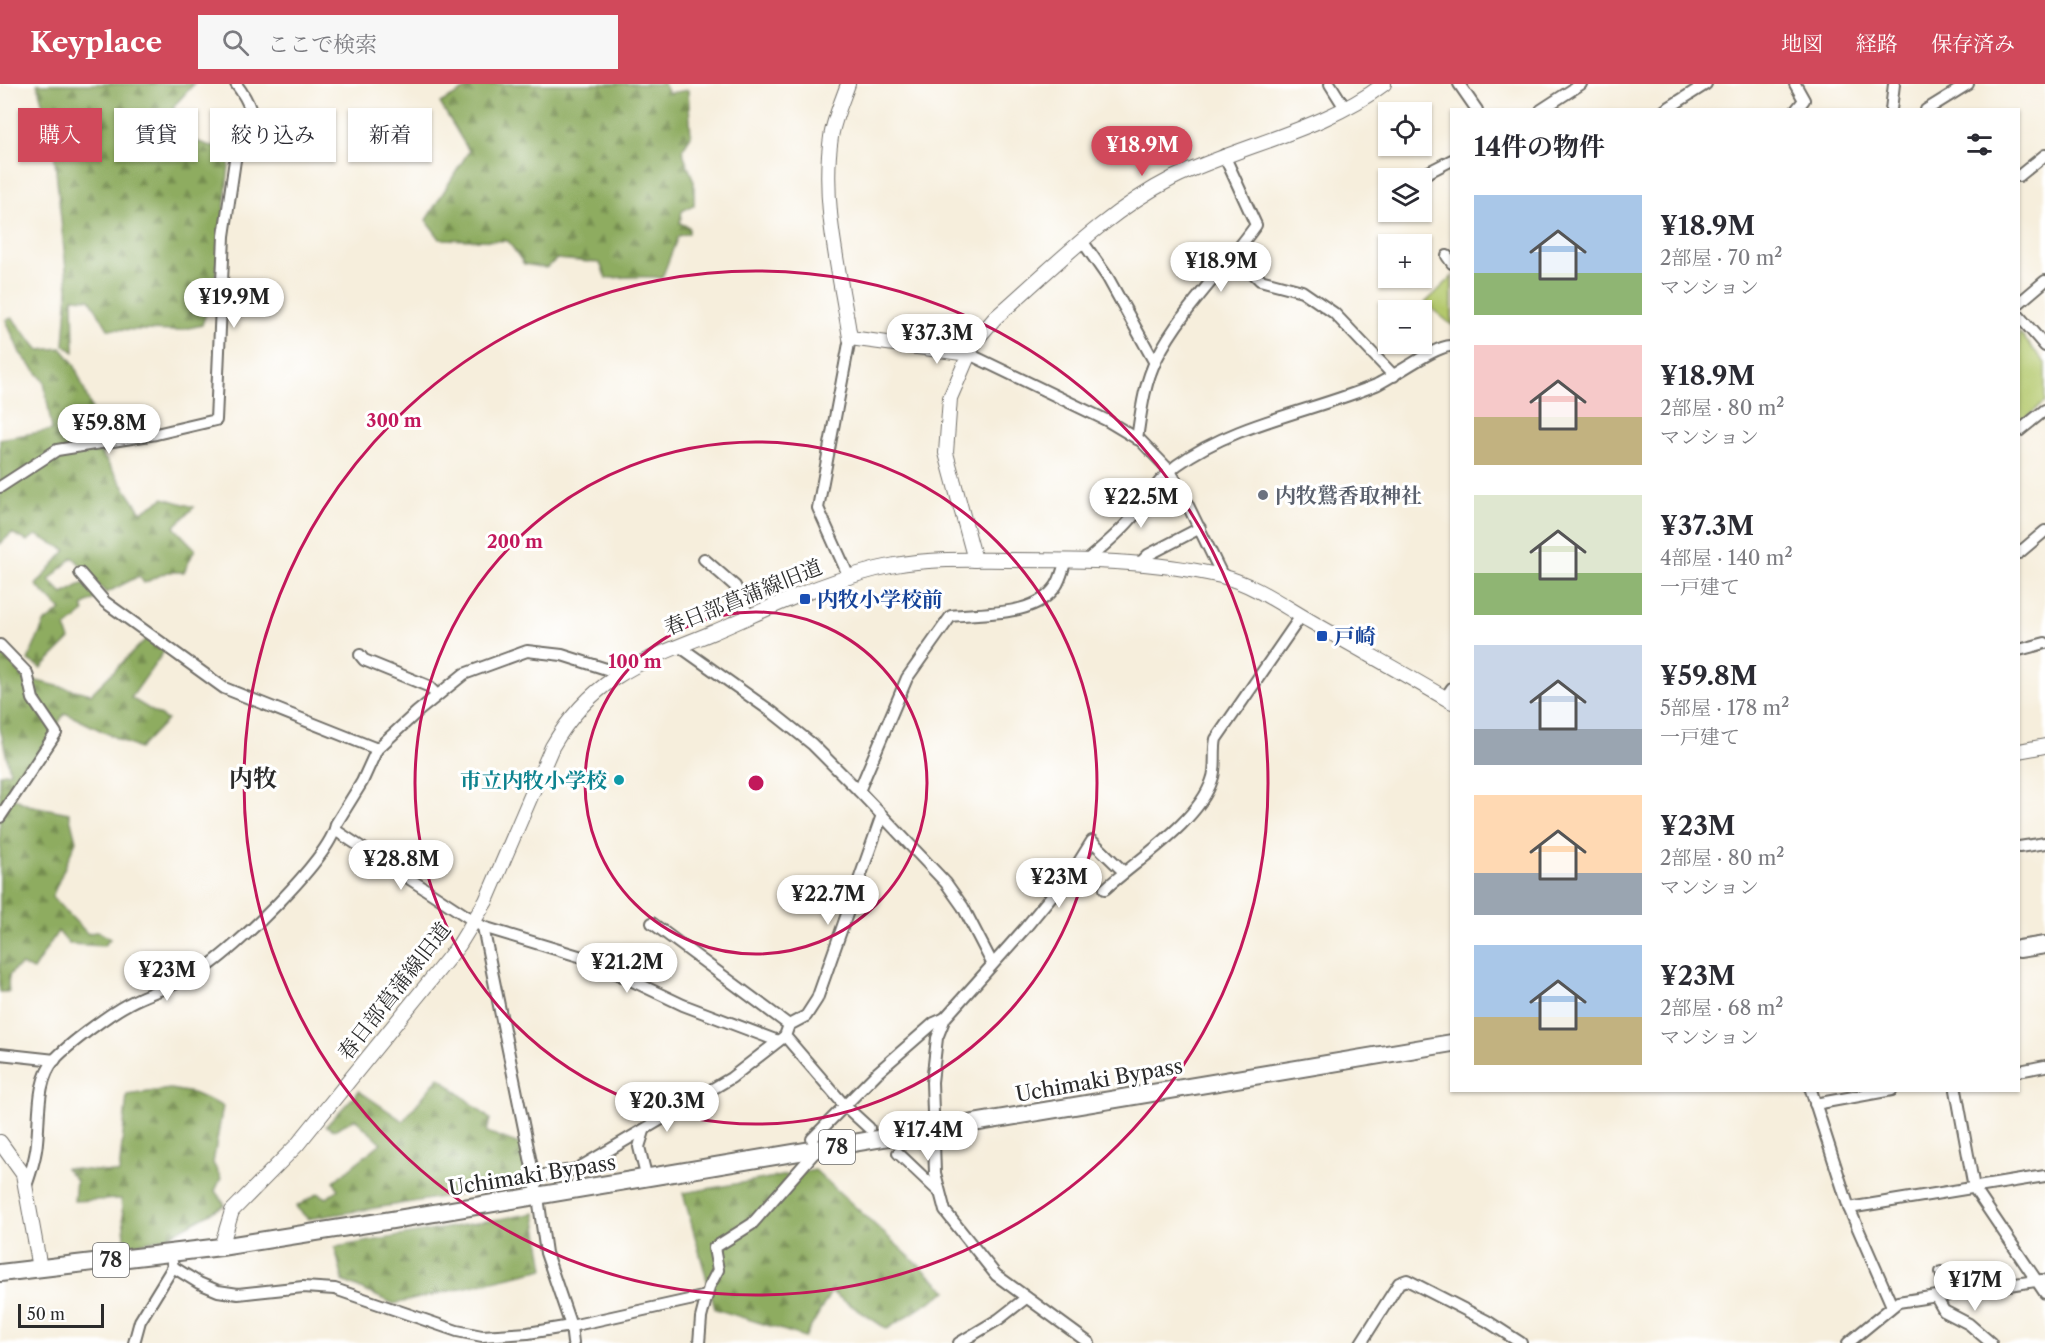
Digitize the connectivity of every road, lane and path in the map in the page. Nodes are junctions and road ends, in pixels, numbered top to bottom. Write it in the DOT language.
graph roads {
  1 [pos="236,84"];
  2 [pos="848,84"];
  3 [pos="1330,84"];
  4 [pos="1384,84"];
  5 [pos="1459,84"];
  6 [pos="1581,84"];
  7 [pos="1706,84"];
  8 [pos="1796,84"];
  9 [pos="1894,84"];
  10 [pos="1968,84"];
  11 [pos="1345,108"];
  12 [pos="1476,108"];
  13 [pos="1544,108"];
  14 [pos="1668,108"];
  15 [pos="1798,108"];
  16 [pos="1891,108"];
  17 [pos="1929,108"];
  18 [pos="1224,155"];
  19 [pos="2045,155"];
  20 [pos="1450,161"];
  21 [pos="1432,171"];
  22 [pos="2020,175"];
  23 [pos="1083,242"];
  24 [pos="1241,246"];
  25 [pos="2045,281"];
  26 [pos="2020,302"];
  27 [pos="2020,316"];
  28 [pos="850,338"];
  29 [pos="1450,346"];
  30 [pos="2045,346"];
  31 [pos="969,354"];
  32 [pos="1155,363"];
  33 [pos="1394,376"];
  34 [pos="2045,410"];
  35 [pos="2020,430"];
  36 [pos="1137,439"];
  37 [pos="1170,471"];
  38 [pos="0,487"];
  39 [pos="1200,528"];
  40 [pos="2045,531"];
  41 [pos="2020,552"];
  42 [pos="704,559"];
  43 [pos="975,560"];
  44 [pos="1066,560"];
  45 [pos="1086,561"];
  46 [pos="1139,564"];
  47 [pos="80,573"];
  48 [pos="849,577"];
  49 [pos="1223,577"];
  50 [pos="1301,616"];
  51 [pos="749,617"];
  52 [pos="2045,643"];
  53 [pos="0,645"];
  54 [pos="679,646"];
  55 [pos="2020,650"];
  56 [pos="360,655"];
  57 [pos="620,673"];
  58 [pos="437,695"];
  59 [pos="1450,696"];
  60 [pos="2045,746"];
  61 [pos="377,749"];
  62 [pos="2020,751"];
  63 [pos="859,791"];
  64 [pos="882,815"];
  65 [pos="0,817"];
  66 [pos="335,831"];
  67 [pos="2045,843"];
  68 [pos="2020,847"];
  69 [pos="1124,872"];
  70 [pos="1105,889"];
  71 [pos="652,923"];
  72 [pos="479,924"];
  73 [pos="2045,945"];
  74 [pos="2020,949"];
  75 [pos="992,963"];
  76 [pos="945,1018"];
  77 [pos="784,1034"];
  78 [pos="1450,1043"];
  79 [pos="0,1054"];
  80 [pos="55,1060"];
  81 [pos="2045,1066"];
  82 [pos="2020,1071"];
  83 [pos="1812,1092"];
  84 [pos="1881,1092"];
  85 [pos="1956,1092"];
  86 [pos="1815,1104"];
  87 [pos="845,1106"];
  88 [pos="869,1128"];
  89 [pos="644,1131"];
  90 [pos="934,1131"];
  91 [pos="0,1142"];
  92 [pos="814,1145"];
  93 [pos="898,1153"];
  94 [pos="2045,1176"];
  95 [pos="534,1177"];
  96 [pos="647,1179"];
  97 [pos="26,1186"];
  98 [pos="1974,1188"];
  99 [pos="939,1191"];
  100 [pos="538,1197"];
  101 [pos="1849,1208"];
  102 [pos="221,1247"];
  103 [pos="172,1260"];
  104 [pos="40,1268"];
  105 [pos="1941,1272"];
  106 [pos="0,1273"];
  107 [pos="2041,1280"];
  108 [pos="2045,1293"];
  109 [pos="707,1296"];
  110 [pos="1941,1296"];
  111 [pos="1026,1298"];
  112 [pos="1892,1306"];
  113 [pos="571,1326"];
  114 [pos="134,1343"];
  115 [pos="573,1343"];
  116 [pos="699,1343"];
  117 [pos="959,1343"];
  118 [pos="1089,1343"];
  119 [pos="1361,1343"];
  120 [pos="1521,1343"];
  121 [pos="1848,1343"];
  122 [pos="1991,1343"];
  1 -- 38 [label="street"];
  2 -- 28 [label="street"];
  3 -- 11 [label="street"];
  4 -- 11 [label="street"];
  5 -- 12 [label="street"];
  6 -- 13 [label="street"];
  7 -- 14 [label="street"];
  8 -- 15 [label="street"];
  9 -- 16 [label="street"];
  10 -- 17 [label="street"];
  11 -- 18 [label="street"];
  18 -- 23 [label="street"];
  18 -- 24 [label="street"];
  19 -- 22 [label="street"];
  20 -- 21 [label="street"];
  23 -- 31 [label="street"];
  23 -- 32 [label="street"];
  24 -- 32 [label="street"];
  24 -- 33 [label="street"];
  25 -- 26 [label="street"];
  27 -- 30 [label="street"];
  28 -- 31 [label="street"];
  28 -- 48 [label="street"];
  29 -- 33 [label="street"];
  31 -- 36 [label="street"];
  31 -- 43 [label="street"];
  32 -- 36 [label="street"];
  33 -- 37 [label="street"];
  34 -- 35 [label="street"];
  36 -- 37 [label="street"];
  37 -- 39 [label="street"];
  37 -- 45 [label="street"];
  39 -- 46 [label="street"];
  39 -- 49 [label="street"];
  40 -- 41 [label="street"];
  42 -- 51 [label="street"];
  43 -- 44 [label="street, 春日部菖蒲線旧道"];
  43 -- 48 [label="street, 春日部菖蒲線旧道"];
  44 -- 45 [label="street, 春日部菖蒲線旧道"];
  44 -- 63 [label="street"];
  45 -- 46 [label="street, 春日部菖蒲線旧道"];
  46 -- 49 [label="street, 春日部菖蒲線旧道"];
  47 -- 61 [label="street"];
  48 -- 51 [label="street, 春日部菖蒲線旧道"];
  49 -- 50 [label="street, 春日部菖蒲線旧道"];
  50 -- 59 [label="street, 春日部菖蒲線旧道"];
  50 -- 69 [label="street"];
  51 -- 54 [label="street, 春日部菖蒲線旧道"];
  52 -- 55 [label="street"];
  53 -- 65 [label="street"];
  54 -- 57 [label="street, 春日部菖蒲線旧道"];
  54 -- 63 [label="street"];
  56 -- 58 [label="street"];
  57 -- 58 [label="street"];
  57 -- 72 [label="street, 春日部菖蒲線旧道"];
  58 -- 61 [label="street"];
  60 -- 62 [label="street"];
  61 -- 66 [label="street"];
  63 -- 64 [label="street"];
  64 -- 75 [label="street"];
  64 -- 77 [label="street"];
  66 -- 72 [label="street"];
  66 -- 80 [label="street"];
  67 -- 68 [label="street"];
  69 -- 70 [label="street"];
  69 -- 75 [label="street"];
  71 -- 77 [label="street"];
  72 -- 77 [label="street"];
  72 -- 95 [label="street"];
  72 -- 102 [label="street, 春日部菖蒲線旧道"];
  73 -- 74 [label="main road"];
  75 -- 76 [label="street"];
  76 -- 87 [label="street"];
  76 -- 90 [label="street"];
  77 -- 87 [label="street"];
  77 -- 89 [label="street"];
  78 -- 90 [label="main road, Uchimaki Bypass / 78"];
  79 -- 80 [label="street"];
  80 -- 97 [label="street"];
  81 -- 82 [label="street"];
  83 -- 86 [label="street"];
  84 -- 86 [label="street"];
  85 -- 98 [label="street"];
  86 -- 101 [label="street"];
  87 -- 88 [label="street"];
  87 -- 92 [label="street"];
  89 -- 95 [label="street"];
  89 -- 96 [label="street"];
  90 -- 92 [label="main road, Uchimaki Bypass / 78"];
  90 -- 99 [label="street"];
  91 -- 97 [label="street"];
  92 -- 96 [label="main road, Uchimaki Bypass / 78"];
  92 -- 109 [label="street"];
  93 -- 99 [label="street"];
  94 -- 98 [label="street"];
  95 -- 100 [label="street"];
  96 -- 100 [label="main road, Uchimaki Bypass / 78"];
  97 -- 104 [label="street"];
  98 -- 101 [label="street"];
  98 -- 107 [label="street"];
  99 -- 111 [label="street"];
  100 -- 102 [label="main road, Uchimaki Bypass / 78"];
  100 -- 113 [label="street"];
  101 -- 112 [label="street"];
  102 -- 103 [label="main road, 78"];
  103 -- 104 [label="main road, 78"];
  103 -- 113 [label="street"];
  103 -- 114 [label="street"];
  104 -- 106 [label="main road, 78"];
  105 -- 110 [label="street"];
  107 -- 108 [label="street"];
  107 -- 110 [label="street"];
  109 -- 113 [label="street"];
  109 -- 116 [label="street"];
  110 -- 112 [label="street"];
  110 -- 122 [label="street"];
  111 -- 117 [label="street"];
  111 -- 118 [label="street"];
  112 -- 121 [label="street"];
  113 -- 115 [label="street"];
  119 -- 120 [label="street"];
}
